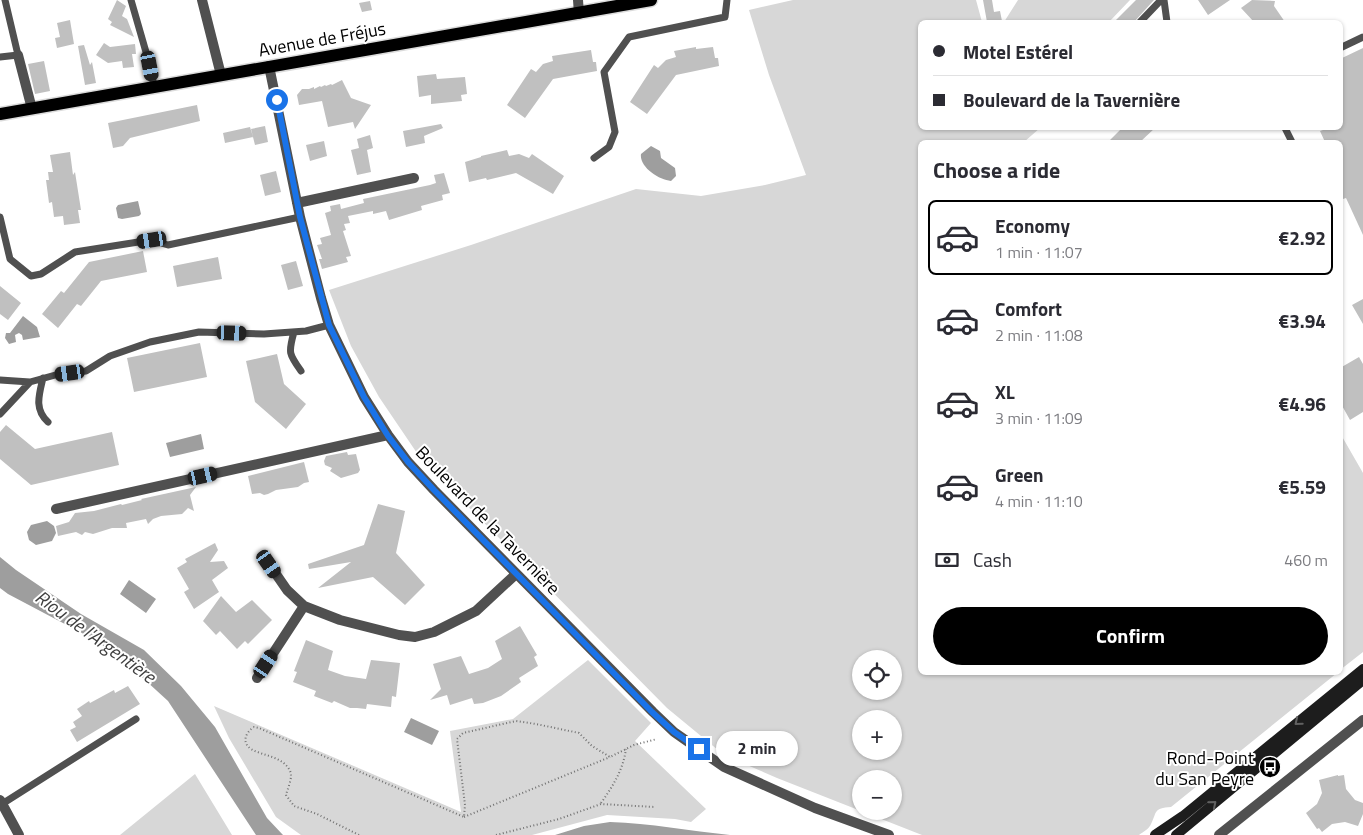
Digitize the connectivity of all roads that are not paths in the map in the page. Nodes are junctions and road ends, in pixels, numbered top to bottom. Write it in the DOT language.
graph roads {
  1 [pos="4,0"];
  2 [pos="131,0"];
  3 [pos="202,0"];
  4 [pos="578,0"];
  5 [pos="651,0"];
  6 [pos="727,0"];
  7 [pos="1163,0"];
  8 [pos="623,2"];
  9 [pos="579,14"];
  10 [pos="1142,20"];
  11 [pos="1167,20"];
  12 [pos="1363,37"];
  13 [pos="1343,47"];
  14 [pos="18,55"];
  15 [pos="0,57"];
  16 [pos="270,66"];
  17 [pos="222,74"];
  18 [pos="154,86"];
  19 [pos="32,109"];
  20 [pos="0,114"];
  21 [pos="594,158"];
  22 [pos="414,178"];
  23 [pos="297,204"];
  24 [pos="0,217"];
  25 [pos="300,217"];
  26 [pos="329,325"];
  27 [pos="294,332"];
  28 [pos="302,371"];
  29 [pos="43,378"];
  30 [pos="0,380"];
  31 [pos="30,382"];
  32 [pos="0,414"];
  33 [pos="48,422"];
  34 [pos="388,436"];
  35 [pos="56,510"];
  36 [pos="269,564"];
  37 [pos="516,574"];
  38 [pos="304,606"];
  39 [pos="1363,669"];
  40 [pos="257,678"];
  41 [pos="1363,680"];
  42 [pos="136,719"];
  43 [pos="1363,720"];
  44 [pos="1,802"];
  45 [pos="19,835"];
  46 [pos="889,835"];
  47 [pos="1155,835"];
  48 [pos="1176,835"];
  49 [pos="1219,835"];
  1 -- 14 [label="lane"];
  2 -- 18 [label="lane"];
  3 -- 17 [label="street"];
  4 -- 9 [label="street"];
  5 -- 8 [label="main road, Avenue de Fréjus"];
  6 -- 21 [label="lane"];
  7 -- 10 [label="lane"];
  7 -- 11 [label="lane"];
  8 -- 9 [label="main road, Avenue de Fréjus"];
  9 -- 16 [label="main road, Avenue de Fréjus"];
  12 -- 13 [label="lane"];
  14 -- 15 [label="lane"];
  14 -- 19 [label="street"];
  16 -- 17 [label="main road, Avenue de Fréjus"];
  16 -- 23 [label="street, Boulevard de la Tavernière"];
  17 -- 18 [label="main road, Avenue de Fréjus"];
  18 -- 19 [label="main road, Avenue de Fréjus"];
  19 -- 20 [label="main road, Avenue de Fréjus"];
  22 -- 23 [label="street"];
  23 -- 25 [label="street, Boulevard de la Tavernière"];
  24 -- 25 [label="lane"];
  25 -- 26 [label="street, Boulevard de la Tavernière"];
  26 -- 27 [label="lane"];
  26 -- 34 [label="street, Boulevard de la Tavernière"];
  27 -- 28 [label="lane"];
  27 -- 29 [label="lane"];
  29 -- 31 [label="lane"];
  29 -- 33 [label="lane"];
  30 -- 31 [label="lane"];
  31 -- 32 [label="lane"];
  34 -- 35 [label="street"];
  34 -- 37 [label="street, Boulevard de la Tavernière"];
  36 -- 38 [label="street"];
  37 -- 38 [label="street"];
  37 -- 46 [label="street, Boulevard de la Tavernière"];
  38 -- 40 [label="street"];
  39 -- 47 [label="main road, one-way"];
  48 -- 41 [label="main road, one-way"];
  42 -- 44 [label="lane"];
  43 -- 49 [label="street"];
  44 -- 45 [label="street"];
}
